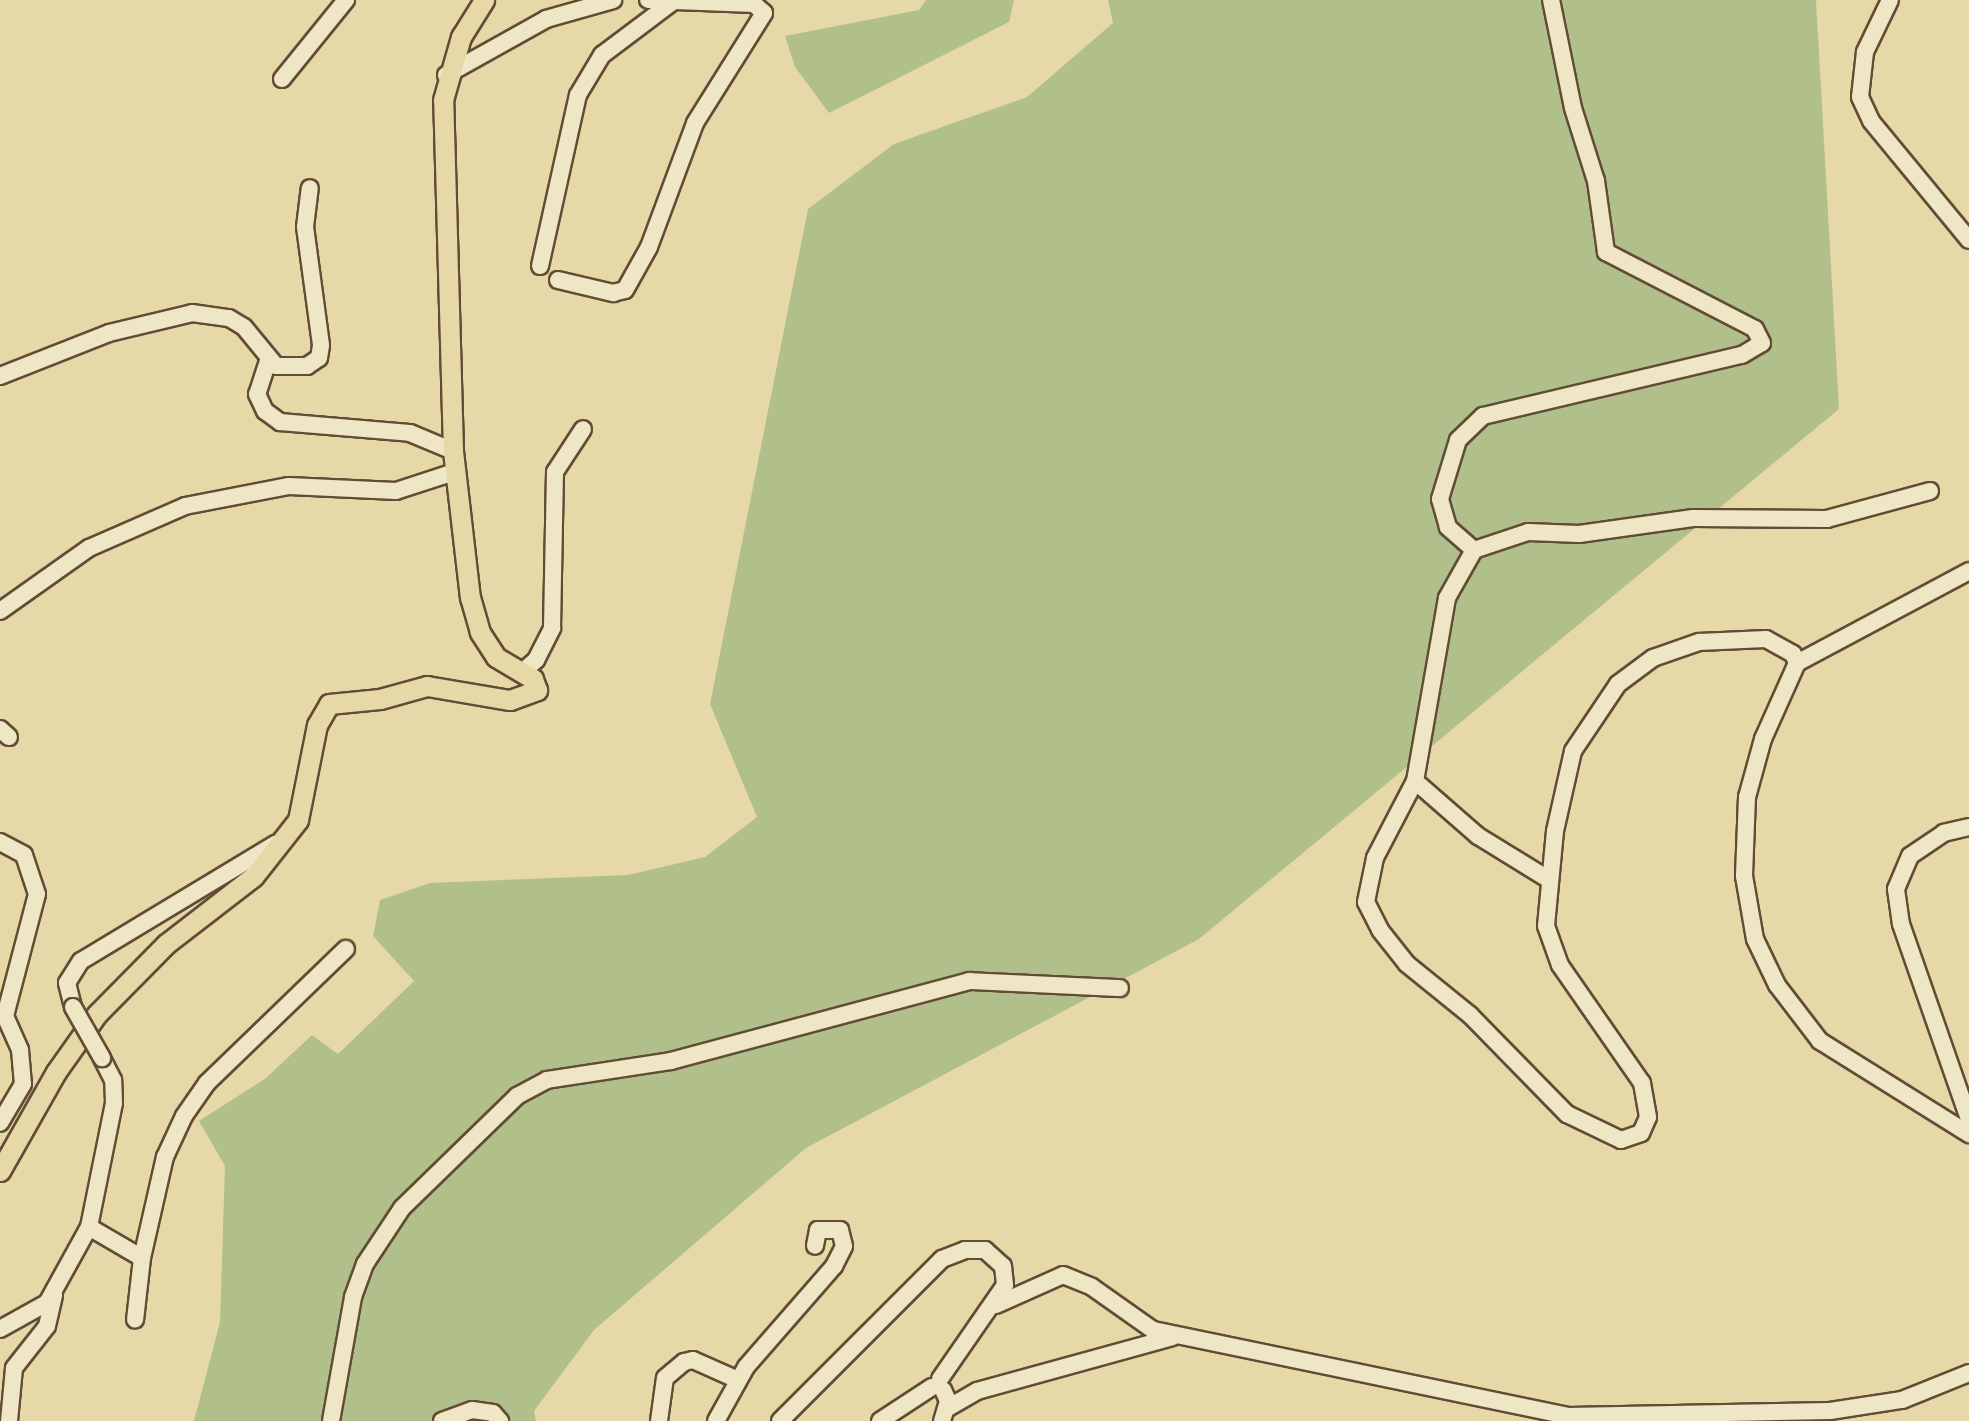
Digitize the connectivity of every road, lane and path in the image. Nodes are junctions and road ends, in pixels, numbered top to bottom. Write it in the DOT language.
graph roads {
  1 [pos="346,0"];
  2 [pos="484,0"];
  3 [pos="613,0"];
  4 [pos="648,0"];
  5 [pos="1551,0"];
  6 [pos="1890,0"];
  7 [pos="674,1"];
  8 [pos="446,75"];
  9 [pos="282,79"];
  10 [pos="310,188"];
  11 [pos="1969,240"];
  12 [pos="540,266"];
  13 [pos="558,280"];
  14 [pos="268,360"];
  15 [pos="0,376"];
  16 [pos="583,429"];
  17 [pos="453,451"];
  18 [pos="454,472"];
  19 [pos="1930,491"];
  20 [pos="1474,550"];
  21 [pos="1969,571"];
  22 [pos="0,611"];
  23 [pos="1797,663"];
  24 [pos="521,673"];
  25 [pos="1415,781"];
  26 [pos="1969,827"];
  27 [pos="283,839"];
  28 [pos="0,842"];
  29 [pos="1548,879"];
  30 [pos="346,949"];
  31 [pos="1120,988"];
  32 [pos="1969,1119"];
  33 [pos="0,1123"];
  34 [pos="1969,1134"];
  35 [pos="0,1171"];
  36 [pos="89,1227"];
  37 [pos="815,1247"];
  38 [pos="142,1258"];
  39 [pos="55,1293"];
  40 [pos="996,1305"];
  41 [pos="135,1320"];
  42 [pos="0,1329"];
  43 [pos="1176,1336"];
  44 [pos="1969,1373"];
  45 [pos="738,1380"];
  46 [pos="938,1386"];
  47 [pos="944,1415"];
  48 [pos="9,1421"];
  49 [pos="331,1421"];
  50 [pos="442,1421"];
  51 [pos="500,1421"];
  52 [pos="659,1421"];
  53 [pos="716,1421"];
  54 [pos="780,1421"];
  55 [pos="880,1421"];
  1 -- 9 [label="street"];
  2 -- 8 [label="main road"];
  3 -- 8 [label="street"];
  4 -- 7 [label="street"];
  5 -- 20 [label="street"];
  6 -- 11 [label="street"];
  7 -- 12 [label="street"];
  7 -- 13 [label="street"];
  8 -- 17 [label="main road"];
  10 -- 14 [label="street"];
  14 -- 15 [label="street"];
  14 -- 17 [label="street"];
  16 -- 24 [label="street"];
  17 -- 18 [label="main road"];
  18 -- 22 [label="street"];
  18 -- 24 [label="main road"];
  19 -- 20 [label="street"];
  20 -- 25 [label="street"];
  21 -- 23 [label="street"];
  23 -- 29 [label="street"];
  23 -- 34 [label="street"];
  24 -- 27 [label="main road"];
  25 -- 29 [label="street"];
  25 -- 29 [label="street"];
  26 -- 32 [label="street"];
  27 -- 35 [label="main road"];
  27 -- 36 [label="street, bridge"];
  28 -- 33 [label="street"];
  30 -- 38 [label="street"];
  31 -- 49 [label="street"];
  36 -- 38 [label="street"];
  36 -- 39 [label="street"];
  37 -- 45 [label="street"];
  38 -- 41 [label="street"];
  39 -- 42 [label="street"];
  39 -- 48 [label="street"];
  40 -- 43 [label="street"];
  40 -- 46 [label="street"];
  40 -- 54 [label="street"];
  43 -- 44 [label="street"];
  43 -- 47 [label="street"];
  45 -- 52 [label="street"];
  45 -- 53 [label="street"];
  46 -- 47 [label="street"];
  46 -- 55 [label="street"];
  50 -- 51 [label="street"];
}
